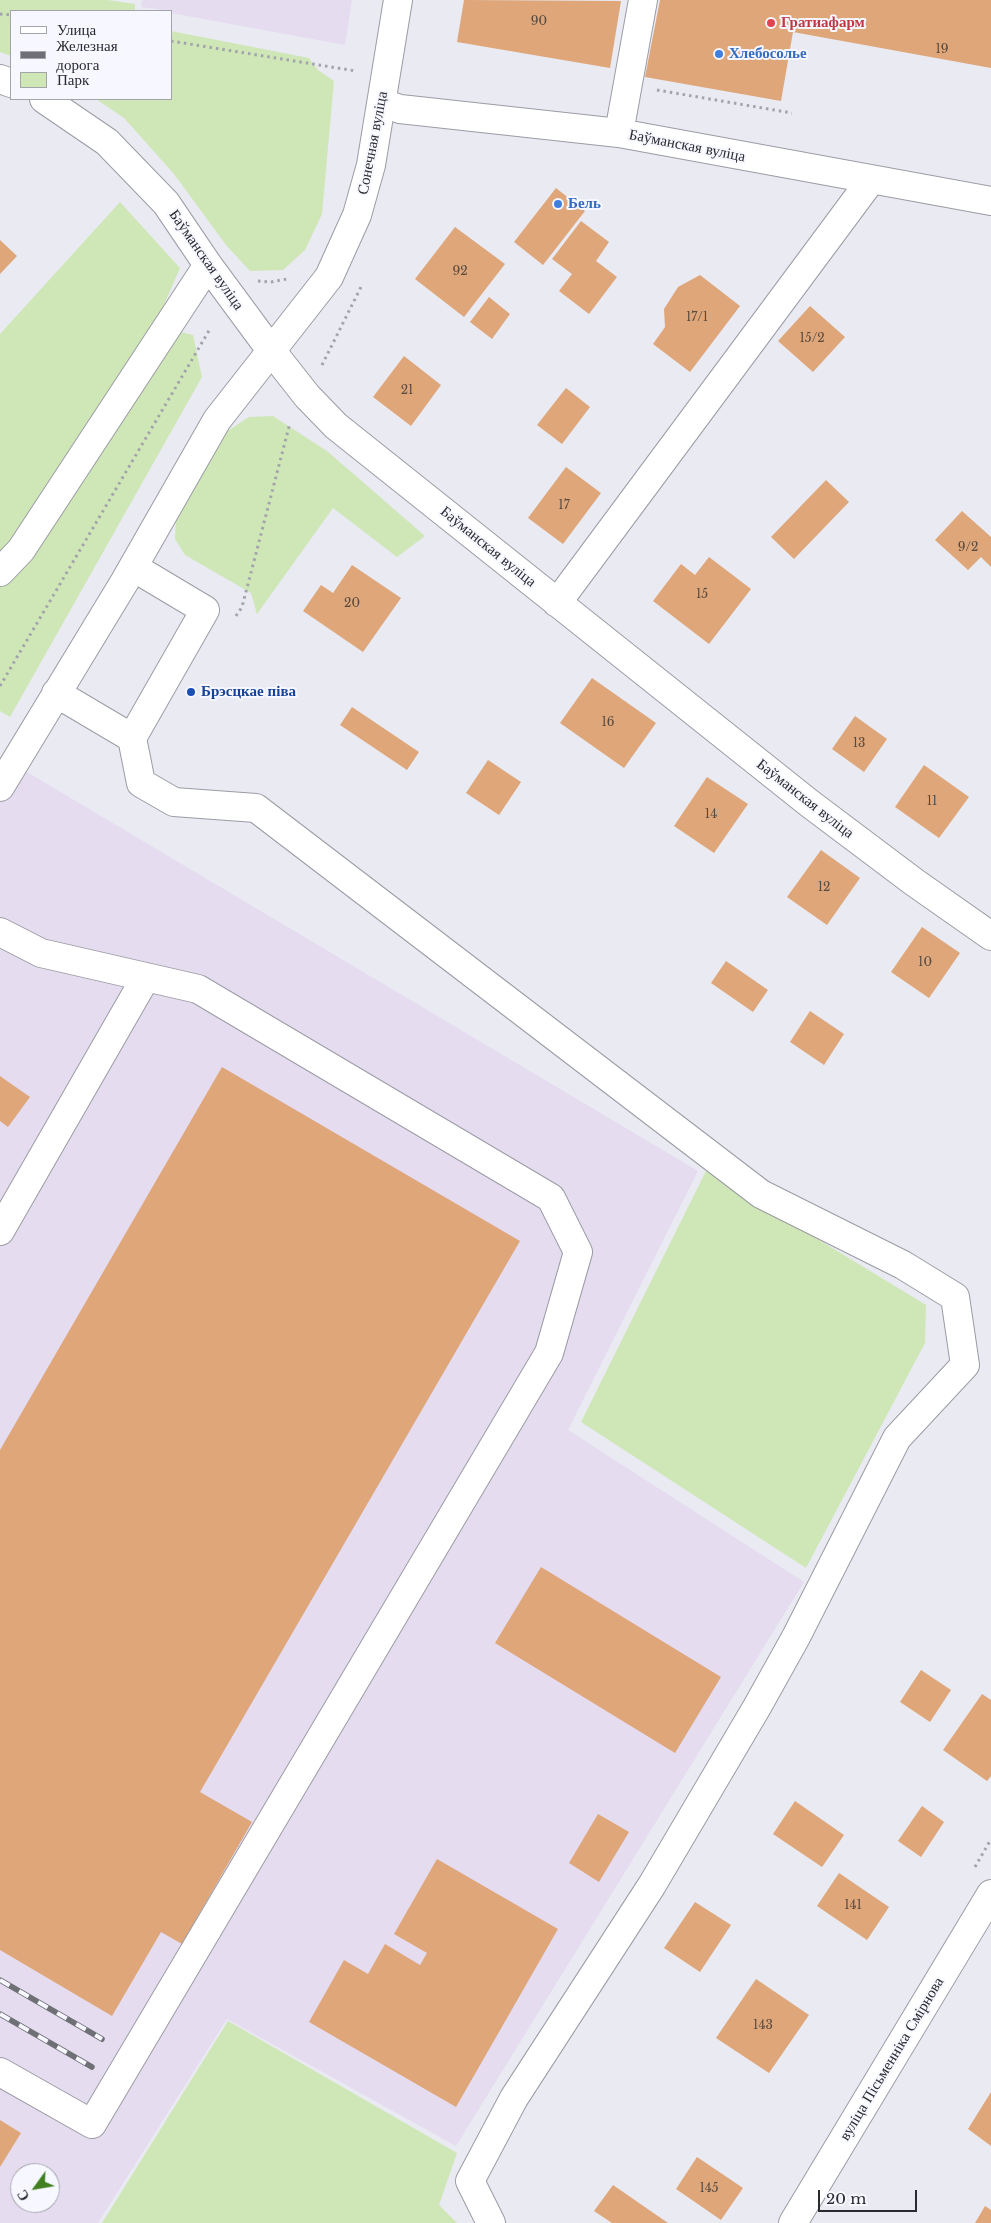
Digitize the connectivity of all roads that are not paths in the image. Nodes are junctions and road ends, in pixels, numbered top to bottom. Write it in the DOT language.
graph roads {
  1 [pos="398,0"];
  2 [pos="643,0"];
  3 [pos="45,100"];
  4 [pos="382,103"];
  5 [pos="619,133"];
  6 [pos="871,180"];
  7 [pos="991,201"];
  8 [pos="208,265"];
  9 [pos="270,350"];
  10 [pos="133,567"];
  11 [pos="0,572"];
  12 [pos="557,603"];
  13 [pos="56,693"];
  14 [pos="132,738"];
  15 [pos="0,787"];
  16 [pos="0,932"];
  17 [pos="991,936"];
  18 [pos="146,977"];
  19 [pos="0,1231"];
  20 [pos="991,1894"];
  21 [pos="0,2072"];
  22 [pos="491,2223"];
  23 [pos="793,2223"];
  1 -- 4 [label="street, Сонечная вуліца"];
  2 -- 5 [label="street"];
  3 -- 8 [label="street, Баўманская вуліца"];
  4 -- 5 [label="street, Баўманская вуліца"];
  4 -- 9 [label="street, Сонечная вуліца"];
  5 -- 6 [label="street, Баўманская вуліца"];
  6 -- 7 [label="street, Баўманская вуліца"];
  6 -- 12 [label="street"];
  8 -- 9 [label="street, Баўманская вуліца"];
  8 -- 11 [label="street"];
  9 -- 10 [label="street, Сонечная вуліца"];
  9 -- 12 [label="street, Баўманская вуліца"];
  10 -- 13 [label="street, Сонечная вуліца"];
  10 -- 14 [label="street"];
  12 -- 17 [label="street, Баўманская вуліца"];
  13 -- 14 [label="street"];
  13 -- 15 [label="street, Сонечная вуліца"];
  14 -- 22 [label="street"];
  16 -- 18 [label="street"];
  18 -- 19 [label="street"];
  18 -- 21 [label="street"];
  20 -- 23 [label="street, вуліца Пісьменніка Смірнова"];
}
